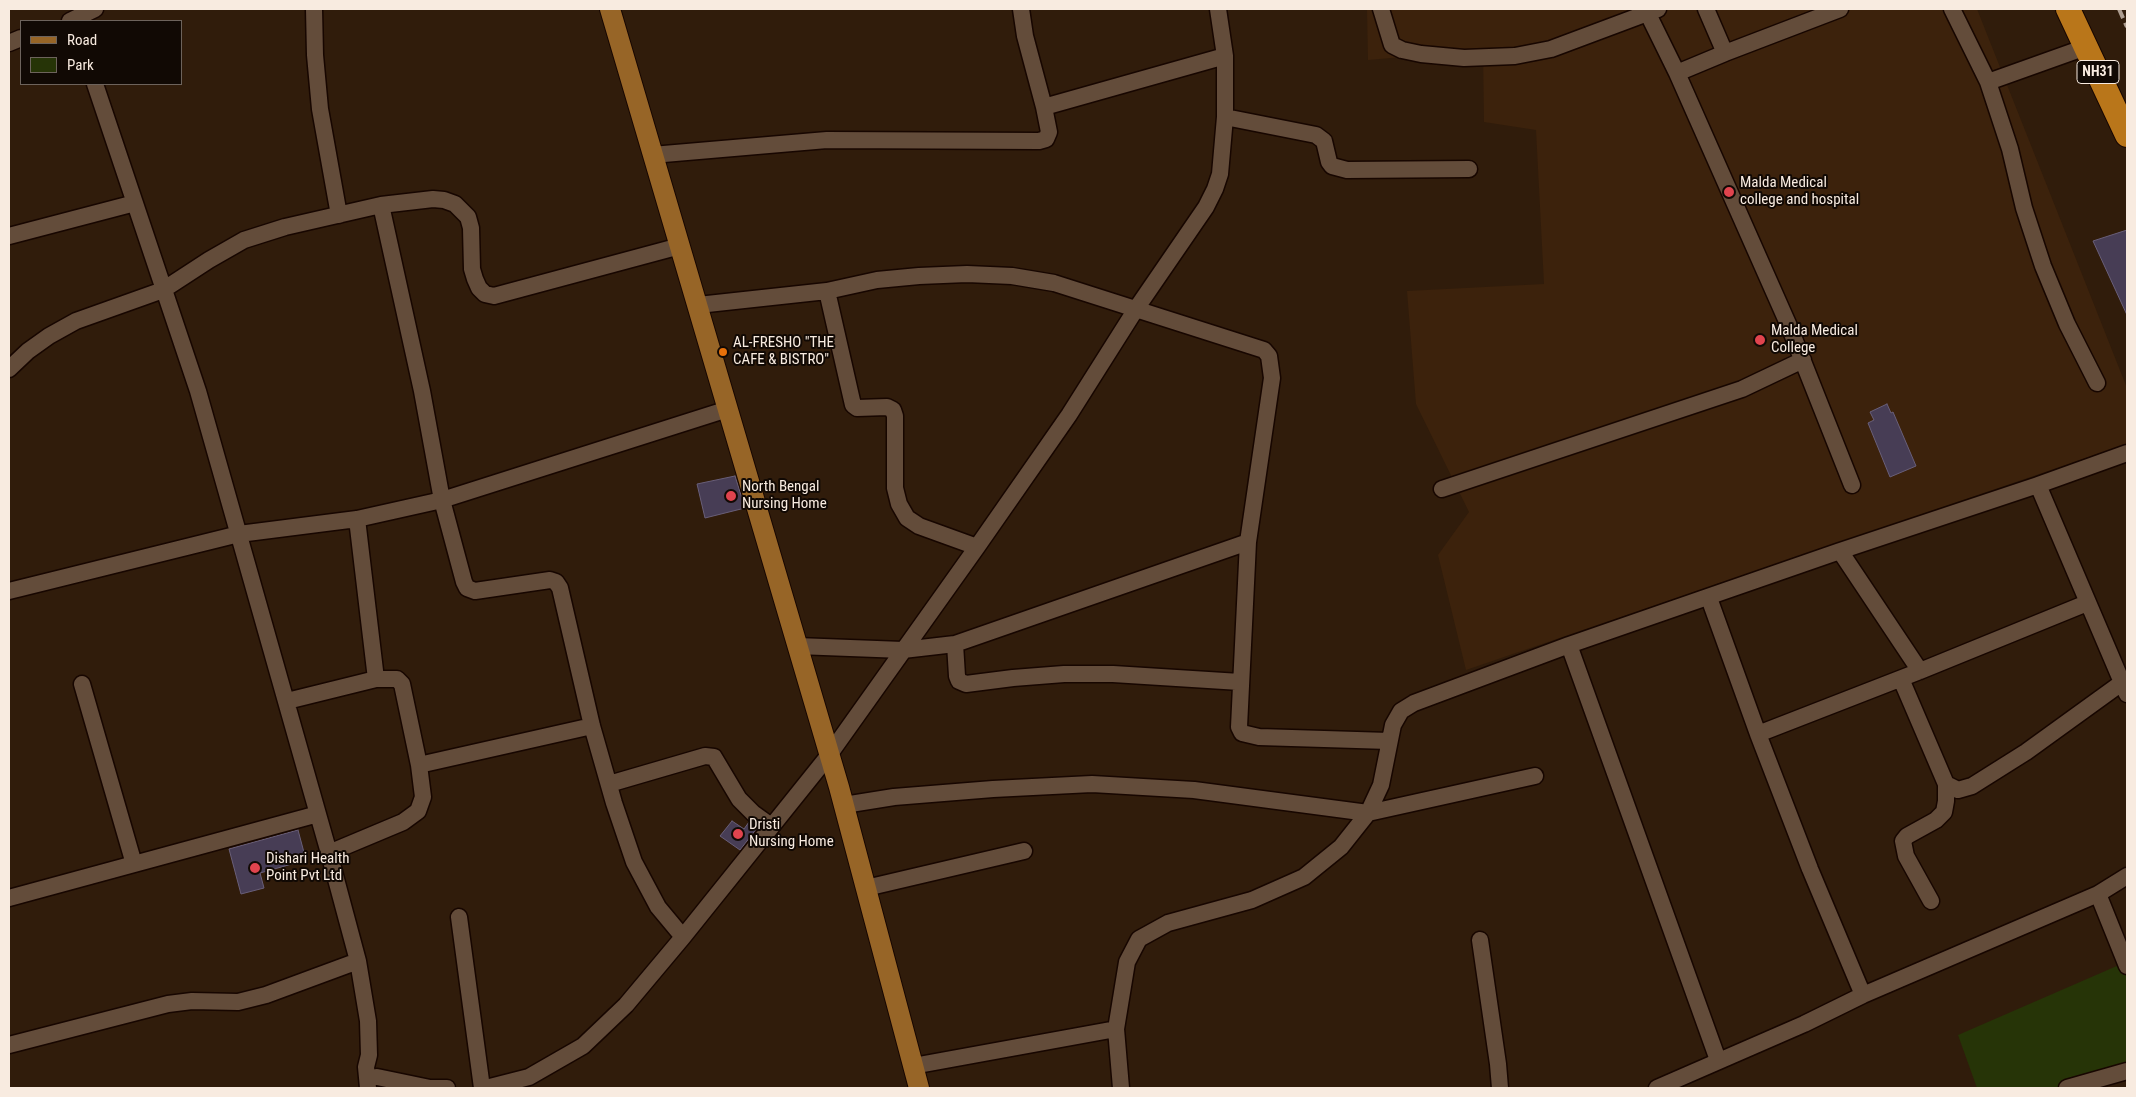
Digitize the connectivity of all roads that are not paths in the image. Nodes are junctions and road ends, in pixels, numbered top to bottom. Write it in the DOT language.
graph roads {
  1 [pos="62,9"];
  2 [pos="95,9"];
  3 [pos="314,9"];
  4 [pos="610,9"];
  5 [pos="1021,9"];
  6 [pos="1218,9"];
  7 [pos="1381,9"];
  8 [pos="1706,9"];
  9 [pos="1840,9"];
  10 [pos="1952,9"];
  11 [pos="2068,9"];
  12 [pos="1653,10"];
  13 [pos="69,20"];
  14 [pos="72,20"];
  15 [pos="2086,47"];
  16 [pos="1725,53"];
  17 [pos="1225,56"];
  18 [pos="1677,73"];
  19 [pos="1988,82"];
  20 [pos="95,85"];
  21 [pos="1044,107"];
  22 [pos="1225,116"];
  23 [pos="2127,135"];
  24 [pos="652,154"];
  25 [pos="1469,169"];
  26 [pos="135,203"];
  27 [pos="381,205"];
  28 [pos="339,215"];
  29 [pos="9,236"];
  30 [pos="680,246"];
  31 [pos="163,290"];
  32 [pos="827,291"];
  33 [pos="698,305"];
  34 [pos="1136,309"];
  35 [pos="1803,360"];
  36 [pos="9,369"];
  37 [pos="2097,383"];
  38 [pos="728,409"];
  39 [pos="2127,453"];
  40 [pos="1852,485"];
  41 [pos="2038,485"];
  42 [pos="1442,488"];
  43 [pos="442,500"];
  44 [pos="357,519"];
  45 [pos="239,534"];
  46 [pos="1248,542"];
  47 [pos="977,547"];
  48 [pos="1840,551"];
  49 [pos="9,591"];
  50 [pos="1709,598"];
  51 [pos="2087,603"];
  52 [pos="955,644"];
  53 [pos="1569,645"];
  54 [pos="797,646"];
  55 [pos="903,650"];
  56 [pos="1920,671"];
  57 [pos="1901,678"];
  58 [pos="376,679"];
  59 [pos="1240,682"];
  60 [pos="82,684"];
  61 [pos="2125,686"];
  62 [pos="287,701"];
  63 [pos="592,726"];
  64 [pos="1758,734"];
  65 [pos="1389,741"];
  66 [pos="829,755"];
  67 [pos="419,765"];
  68 [pos="1535,776"];
  69 [pos="609,784"];
  70 [pos="1946,784"];
  71 [pos="844,805"];
  72 [pos="1368,813"];
  73 [pos="318,814"];
  74 [pos="771,826"];
  75 [pos="1024,851"];
  76 [pos="329,853"];
  77 [pos="134,864"];
  78 [pos="2127,876"];
  79 [pos="866,888"];
  80 [pos="2098,894"];
  81 [pos="9,898"];
  82 [pos="1930,901"];
  83 [pos="458,917"];
  84 [pos="684,937"];
  85 [pos="1480,940"];
  86 [pos="358,961"];
  87 [pos="2127,966"];
  88 [pos="1863,995"];
  89 [pos="1116,1029"];
  90 [pos="9,1045"];
  91 [pos="1718,1060"];
  92 [pos="913,1066"];
  93 [pos="2127,1071"];
  94 [pos="375,1085"];
  95 [pos="1663,1087"];
  96 [pos="447,1088"];
  97 [pos="482,1088"];
  98 [pos="486,1088"];
  99 [pos="919,1088"];
  100 [pos="1121,1088"];
  101 [pos="1500,1088"];
  102 [pos="2067,1088"];
  1 -- 13 [label="street"];
  2 -- 14 [label="street"];
  3 -- 28 [label="street"];
  4 -- 24 [label="main road"];
  5 -- 21 [label="street"];
  6 -- 17 [label="street"];
  7 -- 12 [label="street"];
  8 -- 16 [label="street"];
  9 -- 16 [label="street"];
  10 -- 19 [label="street"];
  11 -- 15 [label="highway, NH31"];
  12 -- 18 [label="street"];
  15 -- 19 [label="street"];
  15 -- 23 [label="highway, NH31"];
  16 -- 18 [label="street"];
  17 -- 21 [label="street"];
  17 -- 22 [label="street"];
  18 -- 35 [label="street"];
  19 -- 37 [label="street"];
  20 -- 26 [label="street"];
  21 -- 24 [label="street"];
  22 -- 25 [label="street"];
  22 -- 34 [label="street"];
  24 -- 30 [label="main road"];
  26 -- 29 [label="street"];
  26 -- 31 [label="street"];
  27 -- 28 [label="street"];
  27 -- 30 [label="street"];
  27 -- 43 [label="street"];
  28 -- 31 [label="street"];
  30 -- 33 [label="main road"];
  31 -- 36 [label="street"];
  31 -- 45 [label="street"];
  32 -- 33 [label="street"];
  32 -- 34 [label="street"];
  32 -- 47 [label="street"];
  33 -- 38 [label="main road"];
  34 -- 46 [label="street"];
  34 -- 47 [label="street"];
  35 -- 40 [label="street"];
  35 -- 42 [label="street"];
  38 -- 43 [label="street"];
  38 -- 54 [label="main road"];
  39 -- 41 [label="street"];
  41 -- 48 [label="street"];
  41 -- 51 [label="street"];
  43 -- 44 [label="street"];
  43 -- 63 [label="street"];
  44 -- 45 [label="street"];
  44 -- 58 [label="street"];
  45 -- 49 [label="street"];
  45 -- 62 [label="street"];
  46 -- 52 [label="street"];
  46 -- 59 [label="street"];
  47 -- 55 [label="street"];
  48 -- 50 [label="street"];
  48 -- 56 [label="street"];
  50 -- 53 [label="street"];
  50 -- 64 [label="street"];
  51 -- 56 [label="street"];
  51 -- 61 [label="street"];
  52 -- 55 [label="street"];
  52 -- 59 [label="street"];
  53 -- 65 [label="street"];
  53 -- 91 [label="street"];
  54 -- 55 [label="street"];
  54 -- 66 [label="main road"];
  55 -- 66 [label="street"];
  56 -- 57 [label="street"];
  57 -- 64 [label="street"];
  57 -- 70 [label="street"];
  58 -- 62 [label="street"];
  58 -- 67 [label="street"];
  59 -- 65 [label="street"];
  60 -- 77 [label="street"];
  61 -- 70 [label="street"];
  62 -- 73 [label="street"];
  63 -- 67 [label="street"];
  63 -- 69 [label="street"];
  64 -- 88 [label="street"];
  65 -- 72 [label="street"];
  66 -- 71 [label="main road"];
  66 -- 74 [label="street"];
  67 -- 76 [label="street"];
  68 -- 72 [label="street"];
  69 -- 74 [label="street"];
  69 -- 84 [label="street"];
  70 -- 82 [label="street"];
  71 -- 72 [label="street"];
  71 -- 79 [label="main road"];
  72 -- 89 [label="street"];
  73 -- 76 [label="street"];
  73 -- 77 [label="street"];
  74 -- 84 [label="street"];
  75 -- 79 [label="street"];
  76 -- 86 [label="street"];
  77 -- 81 [label="street"];
  78 -- 80 [label="street"];
  79 -- 92 [label="main road"];
  80 -- 87 [label="street"];
  80 -- 88 [label="street"];
  83 -- 97 [label="street"];
  84 -- 98 [label="street"];
  85 -- 101 [label="street"];
  86 -- 90 [label="street"];
  86 -- 94 [label="street"];
  88 -- 91 [label="street"];
  89 -- 92 [label="street"];
  89 -- 100 [label="street"];
  91 -- 95 [label="street"];
  92 -- 99 [label="main road"];
  93 -- 102 [label="street"];
  94 -- 96 [label="street"];
}
